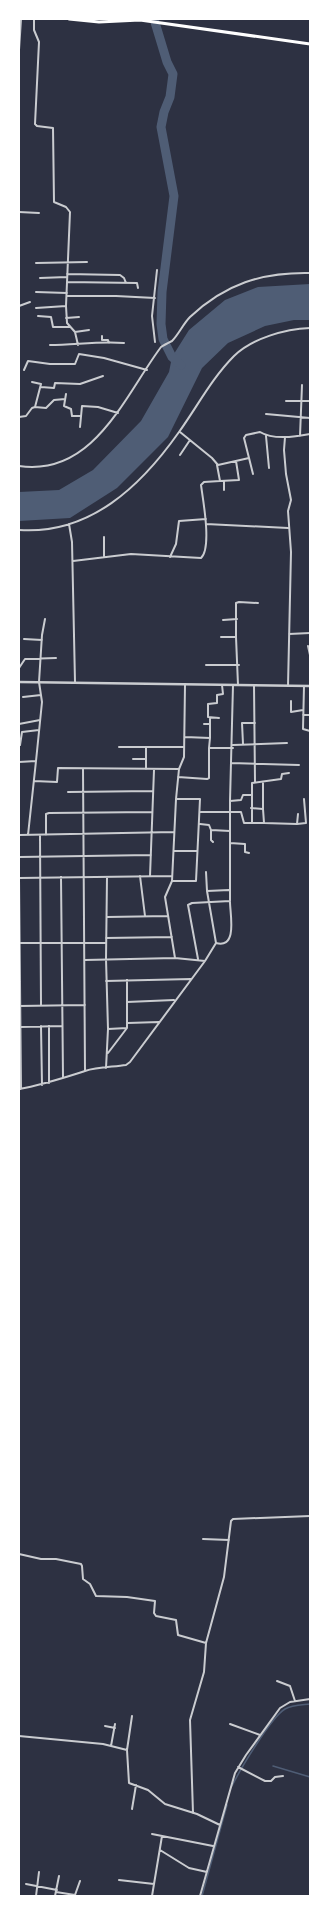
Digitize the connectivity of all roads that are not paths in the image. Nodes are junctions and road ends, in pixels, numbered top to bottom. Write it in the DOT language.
graph roads {
  1 [pos="21,19"];
  2 [pos="34,19"];
  3 [pos="69,19"];
  4 [pos="140,19"];
  5 [pos="310,44"];
  6 [pos="19,50"];
  7 [pos="19,212"];
  8 [pos="39,213"];
  9 [pos="87,262"];
  10 [pos="36,263"];
  11 [pos="68,263"];
  12 [pos="157,270"];
  13 [pos="310,273"];
  14 [pos="67,275"];
  15 [pos="40,278"];
  16 [pos="67,282"];
  17 [pos="126,283"];
  18 [pos="138,288"];
  19 [pos="36,292"];
  20 [pos="67,293"];
  21 [pos="67,296"];
  22 [pos="155,298"];
  23 [pos="30,302"];
  24 [pos="19,306"];
  25 [pos="66,306"];
  26 [pos="36,308"];
  27 [pos="38,316"];
  28 [pos="79,317"];
  29 [pos="66,318"];
  30 [pos="71,327"];
  31 [pos="310,328"];
  32 [pos="89,330"];
  33 [pos="75,332"];
  34 [pos="102,336"];
  35 [pos="155,342"];
  36 [pos="109,343"];
  37 [pos="124,343"];
  38 [pos="50,344"];
  39 [pos="78,345"];
  40 [pos="24,370"];
  41 [pos="147,370"];
  42 [pos="103,376"];
  43 [pos="32,382"];
  44 [pos="302,385"];
  45 [pos="41,387"];
  46 [pos="66,394"];
  47 [pos="65,399"];
  48 [pos="286,401"];
  49 [pos="310,401"];
  50 [pos="301,402"];
  51 [pos="35,407"];
  52 [pos="118,413"];
  53 [pos="266,414"];
  54 [pos="81,416"];
  55 [pos="19,417"];
  56 [pos="300,417"];
  57 [pos="310,418"];
  58 [pos="80,427"];
  59 [pos="180,432"];
  60 [pos="310,434"];
  61 [pos="266,436"];
  62 [pos="300,436"];
  63 [pos="285,437"];
  64 [pos="190,440"];
  65 [pos="180,454"];
  66 [pos="249,458"];
  67 [pos="236,461"];
  68 [pos="217,465"];
  69 [pos="19,466"];
  70 [pos="269,468"];
  71 [pos="253,474"];
  72 [pos="220,481"];
  73 [pos="224,481"];
  74 [pos="224,490"];
  75 [pos="206,519"];
  76 [pos="69,524"];
  77 [pos="206,524"];
  78 [pos="288,528"];
  79 [pos="19,530"];
  80 [pos="104,537"];
  81 [pos="104,556"];
  82 [pos="170,557"];
  83 [pos="73,561"];
  84 [pos="258,603"];
  85 [pos="45,619"];
  86 [pos="237,619"];
  87 [pos="223,620"];
  88 [pos="310,633"];
  89 [pos="289,634"];
  90 [pos="221,637"];
  91 [pos="236,637"];
  92 [pos="24,639"];
  93 [pos="42,640"];
  94 [pos="308,646"];
  95 [pos="310,655"];
  96 [pos="41,658"];
  97 [pos="56,658"];
  98 [pos="206,665"];
  99 [pos="239,666"];
  100 [pos="19,668"];
  101 [pos="19,682"];
  102 [pos="39,682"];
  103 [pos="75,682"];
  104 [pos="185,684"];
  105 [pos="222,685"];
  106 [pos="233,685"];
  107 [pos="238,685"];
  108 [pos="254,685"];
  109 [pos="304,685"];
  110 [pos="288,686"];
  111 [pos="310,686"];
  112 [pos="41,695"];
  113 [pos="23,697"];
  114 [pos="291,701"];
  115 [pos="303,710"];
  116 [pos="303,715"];
  117 [pos="310,715"];
  118 [pos="210,718"];
  119 [pos="219,718"];
  120 [pos="40,720"];
  121 [pos="255,723"];
  122 [pos="19,724"];
  123 [pos="204,724"];
  124 [pos="210,724"];
  125 [pos="39,730"];
  126 [pos="310,731"];
  127 [pos="184,737"];
  128 [pos="210,738"];
  129 [pos="287,743"];
  130 [pos="243,744"];
  131 [pos="255,744"];
  132 [pos="20,745"];
  133 [pos="233,746"];
  134 [pos="119,747"];
  135 [pos="184,747"];
  136 [pos="146,748"];
  137 [pos="209,748"];
  138 [pos="133,759"];
  139 [pos="146,759"];
  140 [pos="36,761"];
  141 [pos="19,762"];
  142 [pos="231,763"];
  143 [pos="255,764"];
  144 [pos="299,764"];
  145 [pos="83,769"];
  146 [pos="179,769"];
  147 [pos="146,770"];
  148 [pos="154,770"];
  149 [pos="289,774"];
  150 [pos="178,777"];
  151 [pos="34,781"];
  152 [pos="255,782"];
  153 [pos="263,782"];
  154 [pos="153,791"];
  155 [pos="68,792"];
  156 [pos="84,792"];
  157 [pos="251,795"];
  158 [pos="176,799"];
  159 [pos="304,799"];
  160 [pos="230,800"];
  161 [pos="251,808"];
  162 [pos="263,809"];
  163 [pos="84,811"];
  164 [pos="152,812"];
  165 [pos="201,812"];
  166 [pos="230,812"];
  167 [pos="298,814"];
  168 [pos="252,823"];
  169 [pos="264,823"];
  170 [pos="200,824"];
  171 [pos="297,824"];
  172 [pos="211,830"];
  173 [pos="230,831"];
  174 [pos="174,832"];
  175 [pos="152,833"];
  176 [pos="84,834"];
  177 [pos="19,835"];
  178 [pos="28,835"];
  179 [pos="46,835"];
  180 [pos="40,836"];
  181 [pos="213,842"];
  182 [pos="230,843"];
  183 [pos="174,851"];
  184 [pos="198,851"];
  185 [pos="249,853"];
  186 [pos="84,855"];
  187 [pos="151,855"];
  188 [pos="41,856"];
  189 [pos="19,857"];
  190 [pos="206,872"];
  191 [pos="84,876"];
  192 [pos="107,876"];
  193 [pos="140,876"];
  194 [pos="150,876"];
  195 [pos="172,876"];
  196 [pos="61,877"];
  197 [pos="19,878"];
  198 [pos="41,878"];
  199 [pos="172,881"];
  200 [pos="229,890"];
  201 [pos="207,891"];
  202 [pos="230,901"];
  203 [pos="209,902"];
  204 [pos="145,916"];
  205 [pos="168,916"];
  206 [pos="107,917"];
  207 [pos="172,937"];
  208 [pos="106,938"];
  209 [pos="62,942"];
  210 [pos="83,942"];
  211 [pos="19,943"];
  212 [pos="41,943"];
  213 [pos="106,943"];
  214 [pos="216,943"];
  215 [pos="175,958"];
  216 [pos="198,959"];
  217 [pos="84,960"];
  218 [pos="106,960"];
  219 [pos="205,961"];
  220 [pos="191,979"];
  221 [pos="127,980"];
  222 [pos="106,981"];
  223 [pos="175,1000"];
  224 [pos="128,1002"];
  225 [pos="62,1005"];
  226 [pos="85,1005"];
  227 [pos="19,1006"];
  228 [pos="41,1006"];
  229 [pos="159,1022"];
  230 [pos="128,1023"];
  231 [pos="41,1026"];
  232 [pos="49,1026"];
  233 [pos="62,1026"];
  234 [pos="20,1027"];
  235 [pos="127,1028"];
  236 [pos="108,1029"];
  237 [pos="107,1054"];
  238 [pos="106,1068"];
  239 [pos="85,1071"];
  240 [pos="63,1077"];
  241 [pos="49,1083"];
  242 [pos="42,1085"];
  243 [pos="20,1089"];
  244 [pos="310,1516"];
  245 [pos="203,1539"];
  246 [pos="229,1540"];
  247 [pos="19,1554"];
  248 [pos="206,1643"];
  249 [pos="278,1680"];
  250 [pos="310,1699"];
  251 [pos="295,1701"];
  252 [pos="132,1716"];
  253 [pos="115,1724"];
  254 [pos="230,1724"];
  255 [pos="105,1726"];
  256 [pos="115,1728"];
  257 [pos="260,1735"];
  258 [pos="19,1736"];
  259 [pos="111,1746"];
  260 [pos="128,1750"];
  261 [pos="239,1767"];
  262 [pos="283,1776"];
  263 [pos="136,1785"];
  264 [pos="132,1808"];
  265 [pos="192,1813"];
  266 [pos="220,1825"];
  267 [pos="152,1834"];
  268 [pos="162,1836"];
  269 [pos="214,1846"];
  270 [pos="160,1850"];
  271 [pos="39,1872"];
  272 [pos="207,1872"];
  273 [pos="59,1876"];
  274 [pos="119,1880"];
  275 [pos="80,1881"];
  276 [pos="26,1884"];
  277 [pos="154,1884"];
  278 [pos="37,1887"];
  279 [pos="57,1891"];
  280 [pos="36,1896"];
  281 [pos="56,1896"];
  282 [pos="152,1896"];
  283 [pos="200,1896"];
  1 -- 6 [label="street"];
  2 -- 11 [label="street"];
  3 -- 4 [label="main road"];
  4 -- 5 [label="main road"];
  7 -- 8 [label="street"];
  9 -- 11 [label="street"];
  10 -- 11 [label="street"];
  11 -- 14 [label="street"];
  12 -- 22 [label="street"];
  13 -- 41 [label="street"];
  14 -- 15 [label="street"];
  14 -- 16 [label="street"];
  14 -- 17 [label="street"];
  16 -- 17 [label="street"];
  16 -- 20 [label="street"];
  17 -- 18 [label="street"];
  19 -- 20 [label="street"];
  20 -- 21 [label="street"];
  21 -- 22 [label="street"];
  21 -- 25 [label="street"];
  22 -- 35 [label="street"];
  23 -- 24 [label="street"];
  25 -- 26 [label="street"];
  25 -- 29 [label="street"];
  27 -- 30 [label="street"];
  28 -- 29 [label="street"];
  29 -- 30 [label="street"];
  30 -- 33 [label="street"];
  31 -- 59 [label="street"];
  32 -- 33 [label="street"];
  33 -- 39 [label="street"];
  34 -- 36 [label="street"];
  36 -- 37 [label="street"];
  36 -- 39 [label="street"];
  38 -- 39 [label="street"];
  40 -- 41 [label="street"];
  41 -- 52 [label="street"];
  42 -- 45 [label="street"];
  43 -- 45 [label="street"];
  44 -- 50 [label="street"];
  45 -- 51 [label="street"];
  46 -- 47 [label="street"];
  47 -- 51 [label="street"];
  47 -- 54 [label="street"];
  48 -- 50 [label="street"];
  49 -- 50 [label="street"];
  50 -- 56 [label="street"];
  51 -- 55 [label="street"];
  52 -- 54 [label="street"];
  52 -- 69 [label="street"];
  53 -- 56 [label="street"];
  54 -- 58 [label="street"];
  56 -- 57 [label="street"];
  56 -- 62 [label="street"];
  59 -- 64 [label="street"];
  59 -- 76 [label="street"];
  60 -- 62 [label="street"];
  61 -- 63 [label="street"];
  61 -- 66 [label="street"];
  61 -- 70 [label="street"];
  62 -- 63 [label="street"];
  63 -- 78 [label="street"];
  64 -- 65 [label="street"];
  64 -- 68 [label="street"];
  66 -- 67 [label="street"];
  66 -- 71 [label="street"];
  67 -- 68 [label="street"];
  67 -- 73 [label="street"];
  68 -- 72 [label="street"];
  72 -- 73 [label="street"];
  72 -- 75 [label="street"];
  73 -- 74 [label="street"];
  75 -- 77 [label="street"];
  75 -- 82 [label="street"];
  76 -- 79 [label="street"];
  76 -- 83 [label="street"];
  77 -- 78 [label="street"];
  77 -- 82 [label="street"];
  78 -- 89 [label="street"];
  80 -- 81 [label="street"];
  81 -- 82 [label="street"];
  81 -- 83 [label="street"];
  83 -- 103 [label="street"];
  84 -- 86 [label="street"];
  85 -- 93 [label="street"];
  86 -- 87 [label="street"];
  86 -- 91 [label="street"];
  88 -- 89 [label="street"];
  89 -- 110 [label="street"];
  90 -- 91 [label="street"];
  91 -- 99 [label="street"];
  92 -- 93 [label="street"];
  93 -- 96 [label="street"];
  94 -- 95 [label="street"];
  96 -- 97 [label="street"];
  96 -- 100 [label="street"];
  96 -- 102 [label="street"];
  98 -- 99 [label="street"];
  99 -- 107 [label="street"];
  101 -- 102 [label="street"];
  102 -- 103 [label="street"];
  102 -- 112 [label="street"];
  103 -- 104 [label="street"];
  104 -- 105 [label="street"];
  104 -- 127 [label="street"];
  105 -- 106 [label="street"];
  105 -- 118 [label="street"];
  106 -- 107 [label="street"];
  106 -- 133 [label="street"];
  107 -- 108 [label="street"];
  108 -- 110 [label="street"];
  108 -- 121 [label="street"];
  109 -- 110 [label="street"];
  109 -- 111 [label="street"];
  109 -- 115 [label="street"];
  112 -- 113 [label="street"];
  112 -- 120 [label="street"];
  114 -- 115 [label="street"];
  115 -- 116 [label="street"];
  116 -- 117 [label="street"];
  116 -- 126 [label="street"];
  118 -- 119 [label="street"];
  118 -- 124 [label="street"];
  120 -- 122 [label="street"];
  120 -- 125 [label="street"];
  121 -- 130 [label="street"];
  121 -- 131 [label="street"];
  123 -- 124 [label="street"];
  124 -- 128 [label="street"];
  125 -- 132 [label="street"];
  125 -- 140 [label="street"];
  127 -- 128 [label="street"];
  127 -- 135 [label="street"];
  128 -- 137 [label="street"];
  129 -- 131 [label="street"];
  130 -- 131 [label="street"];
  130 -- 133 [label="street"];
  131 -- 143 [label="street"];
  133 -- 137 [label="street"];
  133 -- 142 [label="street"];
  134 -- 136 [label="street"];
  135 -- 136 [label="street"];
  135 -- 146 [label="street"];
  136 -- 139 [label="street"];
  137 -- 150 [label="street"];
  138 -- 139 [label="street"];
  139 -- 147 [label="street"];
  140 -- 141 [label="street"];
  140 -- 151 [label="street"];
  142 -- 143 [label="street"];
  142 -- 160 [label="street"];
  143 -- 144 [label="street"];
  143 -- 152 [label="street"];
  145 -- 147 [label="street"];
  145 -- 151 [label="street"];
  145 -- 156 [label="street"];
  146 -- 148 [label="street"];
  146 -- 150 [label="street"];
  147 -- 148 [label="street"];
  148 -- 154 [label="street"];
  149 -- 153 [label="street"];
  150 -- 158 [label="street"];
  151 -- 178 [label="street"];
  152 -- 153 [label="street"];
  152 -- 157 [label="street"];
  153 -- 162 [label="street"];
  154 -- 156 [label="street"];
  154 -- 164 [label="street"];
  155 -- 156 [label="street"];
  156 -- 163 [label="street"];
  157 -- 160 [label="street"];
  157 -- 161 [label="street"];
  158 -- 165 [label="street"];
  158 -- 174 [label="street"];
  159 -- 171 [label="street"];
  160 -- 166 [label="street"];
  161 -- 162 [label="street"];
  161 -- 168 [label="street"];
  162 -- 169 [label="street"];
  163 -- 164 [label="street"];
  163 -- 176 [label="street"];
  163 -- 179 [label="street"];
  164 -- 175 [label="street"];
  165 -- 166 [label="street"];
  165 -- 170 [label="street"];
  166 -- 168 [label="street"];
  166 -- 173 [label="street"];
  167 -- 171 [label="street"];
  168 -- 169 [label="street"];
  169 -- 171 [label="street"];
  170 -- 172 [label="street"];
  170 -- 184 [label="street"];
  172 -- 173 [label="street"];
  172 -- 181 [label="street"];
  173 -- 182 [label="street"];
  174 -- 175 [label="street"];
  174 -- 183 [label="street"];
  175 -- 176 [label="street"];
  175 -- 187 [label="street"];
  176 -- 179 [label="street"];
  176 -- 186 [label="street"];
  177 -- 178 [label="street"];
  178 -- 180 [label="street"];
  179 -- 180 [label="street"];
  180 -- 188 [label="street"];
  182 -- 185 [label="street"];
  182 -- 200 [label="street"];
  183 -- 184 [label="street"];
  183 -- 195 [label="street"];
  184 -- 199 [label="street"];
  186 -- 187 [label="street"];
  186 -- 188 [label="street"];
  186 -- 191 [label="street"];
  187 -- 194 [label="street"];
  188 -- 189 [label="street"];
  188 -- 198 [label="street"];
  190 -- 201 [label="street"];
  191 -- 192 [label="street"];
  191 -- 196 [label="street"];
  191 -- 210 [label="street"];
  192 -- 193 [label="street"];
  192 -- 206 [label="street"];
  193 -- 194 [label="street"];
  193 -- 204 [label="street"];
  194 -- 195 [label="street"];
  195 -- 199 [label="street"];
  196 -- 198 [label="street"];
  196 -- 209 [label="street"];
  197 -- 198 [label="street"];
  197 -- 211 [label="street"];
  198 -- 212 [label="street"];
  199 -- 205 [label="street"];
  200 -- 201 [label="street"];
  200 -- 202 [label="street"];
  201 -- 203 [label="street"];
  202 -- 203 [label="street"];
  202 -- 214 [label="street"];
  203 -- 214 [label="street"];
  203 -- 216 [label="street"];
  204 -- 205 [label="street"];
  204 -- 206 [label="street"];
  205 -- 207 [label="street"];
  206 -- 208 [label="street"];
  207 -- 208 [label="street"];
  207 -- 215 [label="street"];
  208 -- 213 [label="street"];
  209 -- 210 [label="street"];
  209 -- 212 [label="street"];
  209 -- 225 [label="street"];
  210 -- 213 [label="street"];
  210 -- 217 [label="street"];
  211 -- 212 [label="street"];
  211 -- 227 [label="street"];
  212 -- 228 [label="street"];
  213 -- 218 [label="street"];
  214 -- 219 [label="street"];
  215 -- 216 [label="street"];
  215 -- 218 [label="street"];
  216 -- 219 [label="street"];
  217 -- 218 [label="street"];
  217 -- 226 [label="street"];
  218 -- 222 [label="street"];
  219 -- 220 [label="street"];
  220 -- 221 [label="street"];
  220 -- 223 [label="street"];
  221 -- 222 [label="street"];
  221 -- 224 [label="street"];
  222 -- 236 [label="street"];
  223 -- 224 [label="street"];
  223 -- 229 [label="street"];
  224 -- 230 [label="street"];
  225 -- 226 [label="street"];
  225 -- 228 [label="street"];
  225 -- 233 [label="street"];
  226 -- 239 [label="street"];
  227 -- 228 [label="street"];
  227 -- 234 [label="street"];
  229 -- 230 [label="street"];
  229 -- 238 [label="street"];
  230 -- 235 [label="street"];
  231 -- 232 [label="street"];
  231 -- 234 [label="street"];
  231 -- 242 [label="street"];
  232 -- 233 [label="street"];
  232 -- 241 [label="street"];
  233 -- 240 [label="street"];
  234 -- 243 [label="street"];
  235 -- 236 [label="street"];
  235 -- 237 [label="street"];
  236 -- 237 [label="street"];
  237 -- 238 [label="street"];
  238 -- 239 [label="street"];
  239 -- 240 [label="street"];
  240 -- 241 [label="street"];
  241 -- 242 [label="street"];
  242 -- 243 [label="street"];
  244 -- 246 [label="street"];
  245 -- 246 [label="street"];
  246 -- 248 [label="street"];
  247 -- 248 [label="street"];
  248 -- 265 [label="street"];
  249 -- 251 [label="street"];
  250 -- 251 [label="street"];
  251 -- 257 [label="street"];
  252 -- 260 [label="street"];
  253 -- 256 [label="street"];
  254 -- 257 [label="street"];
  255 -- 256 [label="street"];
  256 -- 259 [label="street"];
  257 -- 261 [label="street"];
  258 -- 259 [label="street"];
  259 -- 260 [label="street"];
  260 -- 263 [label="street"];
  261 -- 262 [label="street"];
  261 -- 266 [label="street"];
  263 -- 264 [label="street"];
  263 -- 265 [label="street"];
  265 -- 266 [label="street"];
  266 -- 269 [label="street"];
  267 -- 268 [label="street"];
  268 -- 269 [label="street"];
  268 -- 270 [label="street"];
  269 -- 272 [label="street"];
  270 -- 272 [label="street"];
  270 -- 277 [label="street"];
  271 -- 278 [label="street"];
  272 -- 283 [label="street"];
  273 -- 279 [label="street"];
  274 -- 277 [label="street"];
  275 -- 279 [label="street"];
  276 -- 278 [label="street"];
  277 -- 282 [label="street"];
  278 -- 279 [label="street"];
  278 -- 280 [label="street"];
  279 -- 281 [label="street"];
}
